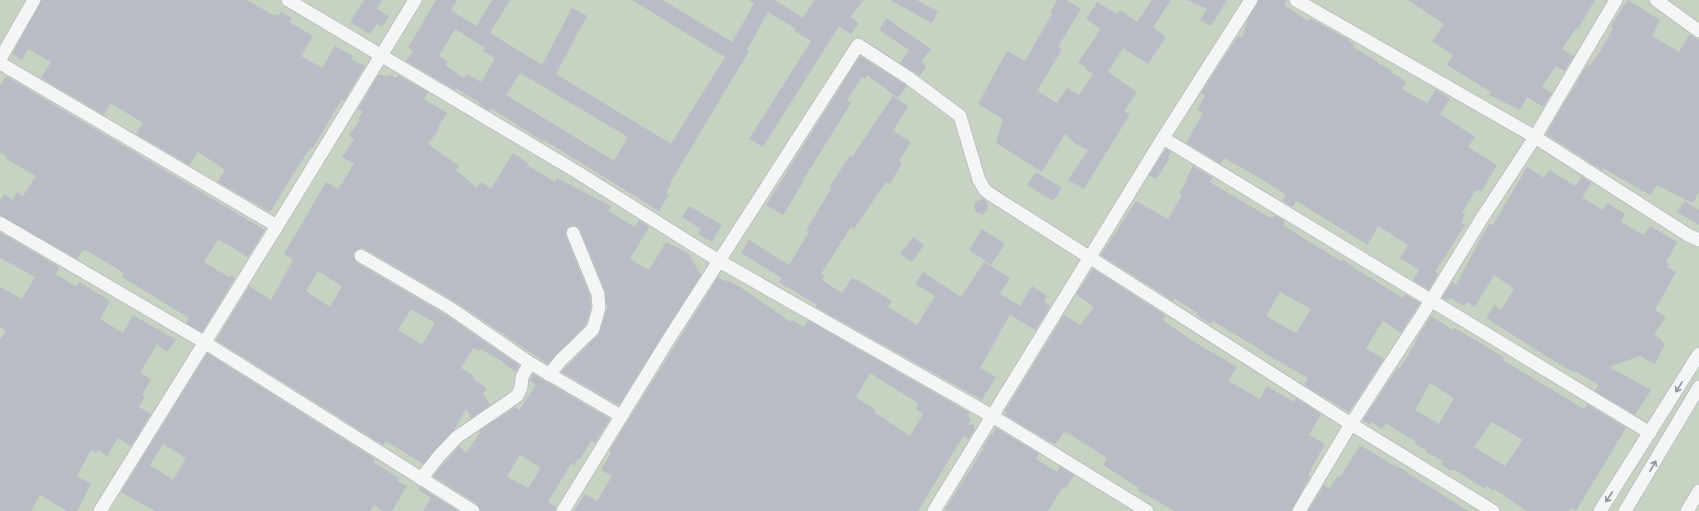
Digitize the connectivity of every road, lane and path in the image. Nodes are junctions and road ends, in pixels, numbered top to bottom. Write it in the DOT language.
graph roads {
  1 [pos="34,0"];
  2 [pos="288,0"];
  3 [pos="415,0"];
  4 [pos="1251,0"];
  5 [pos="1296,0"];
  6 [pos="1616,0"];
  7 [pos="1656,0"];
  8 [pos="1699,31"];
  9 [pos="381,54"];
  10 [pos="0,59"];
  11 [pos="0,63"];
  12 [pos="1535,137"];
  13 [pos="1163,138"];
  14 [pos="0,223"];
  15 [pos="277,226"];
  16 [pos="573,233"];
  17 [pos="1699,240"];
  18 [pos="361,256"];
  19 [pos="1090,258"];
  20 [pos="719,261"];
  21 [pos="1431,301"];
  22 [pos="204,342"];
  23 [pos="1699,354"];
  24 [pos="530,363"];
  25 [pos="549,375"];
  26 [pos="1699,387"];
  27 [pos="621,416"];
  28 [pos="992,416"];
  29 [pos="1351,424"];
  30 [pos="1650,433"];
  31 [pos="421,479"];
  32 [pos="1699,491"];
  33 [pos="100,511"];
  34 [pos="473,511"];
  35 [pos="563,511"];
  36 [pos="934,511"];
  37 [pos="1147,511"];
  38 [pos="1300,511"];
  39 [pos="1493,511"];
  40 [pos="1600,511"];
  41 [pos="1625,511"];
  42 [pos="1687,511"];
  1 -- 10 [label="street"];
  2 -- 9 [label="street"];
  3 -- 9 [label="street"];
  4 -- 13 [label="street"];
  5 -- 12 [label="street"];
  6 -- 12 [label="street"];
  7 -- 8 [label="street"];
  9 -- 15 [label="street"];
  9 -- 20 [label="street"];
  11 -- 15 [label="street"];
  12 -- 17 [label="street"];
  12 -- 21 [label="street"];
  13 -- 19 [label="street"];
  13 -- 21 [label="street"];
  14 -- 22 [label="street"];
  15 -- 22 [label="street"];
  16 -- 25 [label="street"];
  18 -- 24 [label="street"];
  19 -- 20 [label="street"];
  19 -- 28 [label="street"];
  19 -- 29 [label="street"];
  20 -- 27 [label="street"];
  20 -- 28 [label="street"];
  21 -- 29 [label="street"];
  21 -- 30 [label="street"];
  22 -- 31 [label="street"];
  22 -- 33 [label="street"];
  23 -- 30 [label="street, one-way"];
  24 -- 25 [label="street"];
  24 -- 31 [label="street"];
  25 -- 27 [label="street"];
  41 -- 26 [label="street, one-way"];
  27 -- 35 [label="street"];
  28 -- 36 [label="street"];
  28 -- 37 [label="street"];
  29 -- 38 [label="street"];
  29 -- 39 [label="street"];
  30 -- 40 [label="street, one-way"];
  31 -- 34 [label="street"];
  32 -- 42 [label="street"];
}
